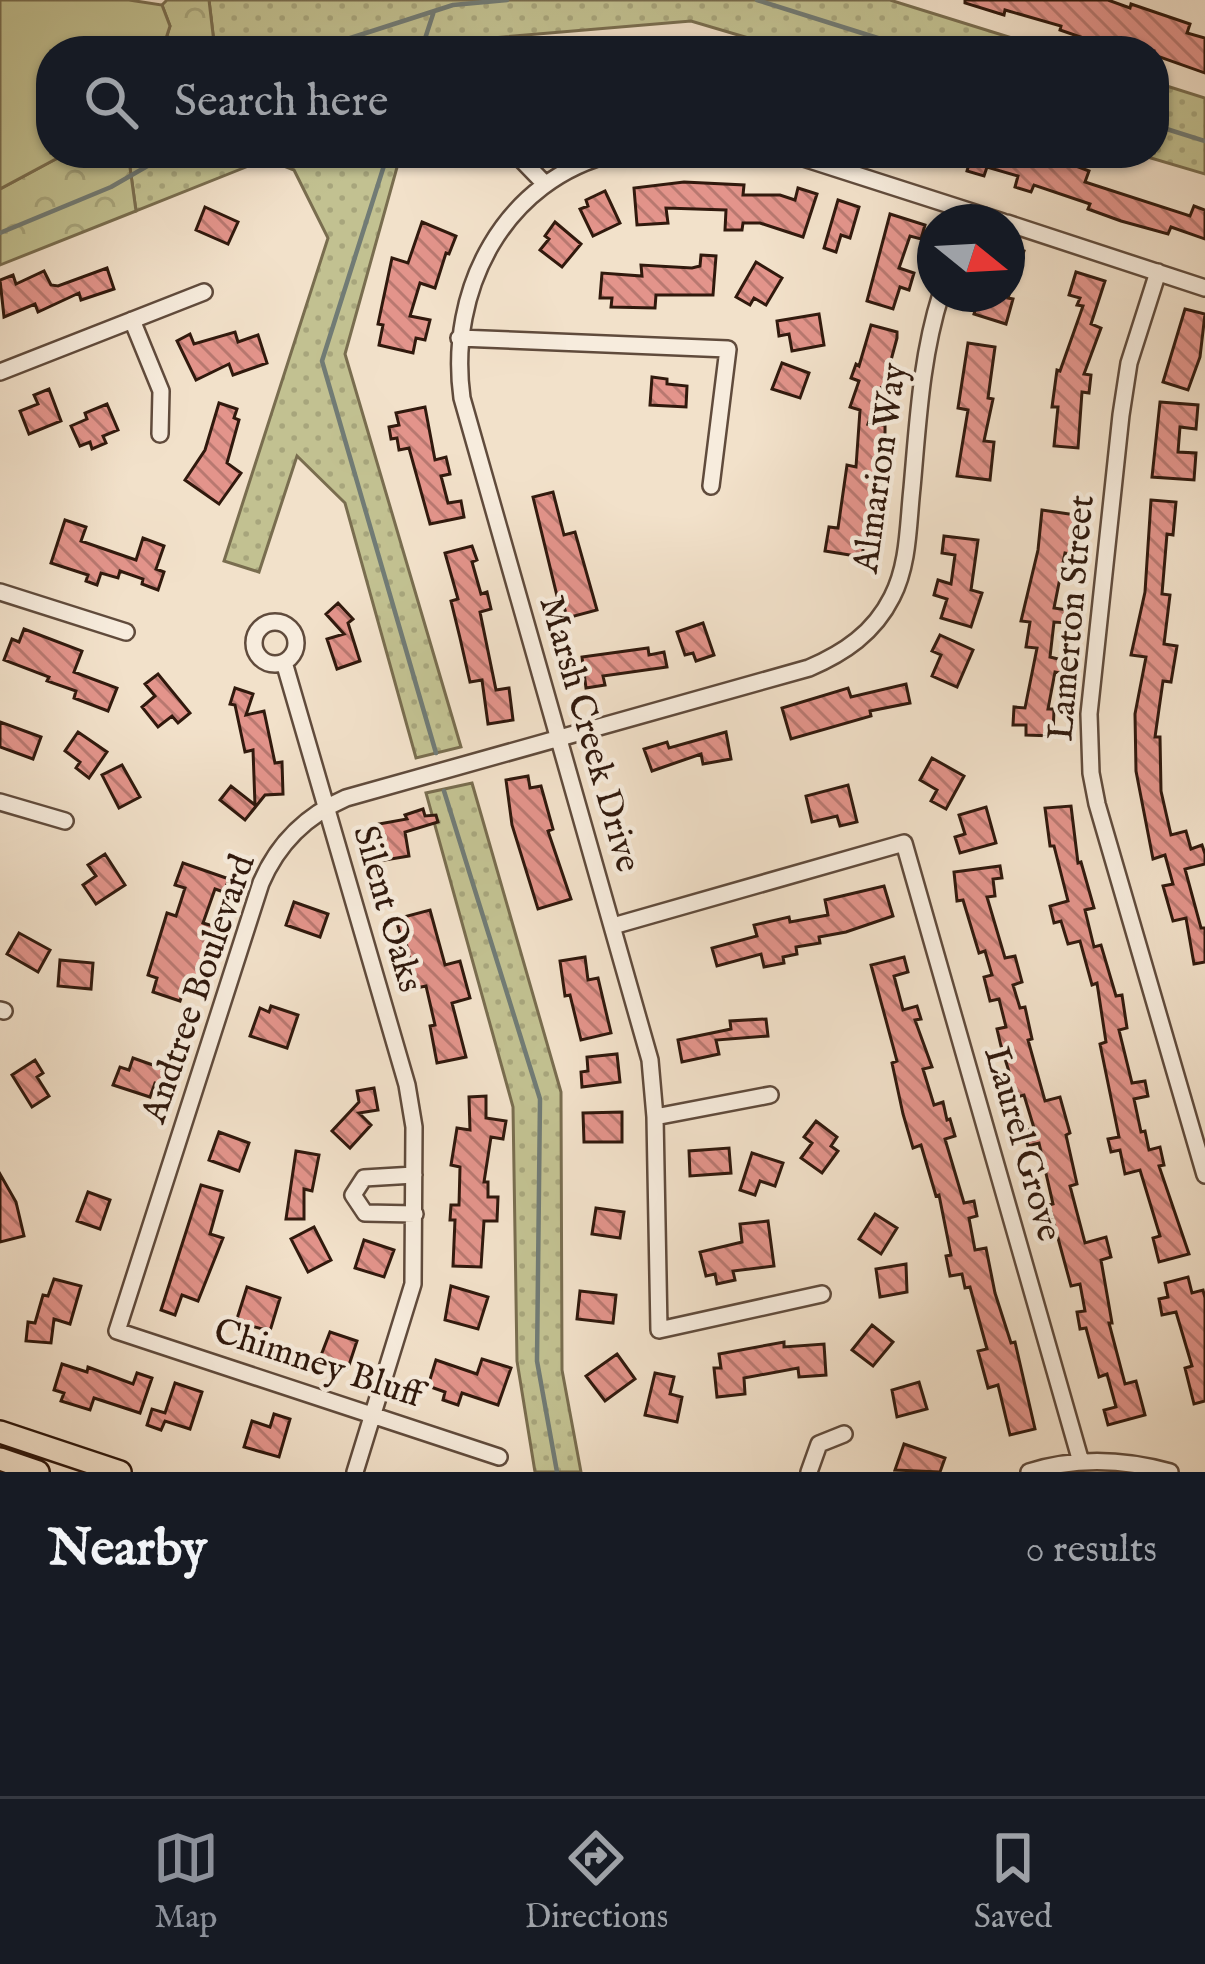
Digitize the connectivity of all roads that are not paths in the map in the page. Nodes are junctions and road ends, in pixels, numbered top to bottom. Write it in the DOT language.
graph roads {
  1 [pos="529,168"];
  2 [pos="575,168"];
  3 [pos="830,168"];
  4 [pos="545,184"];
  5 [pos="932,204"];
  6 [pos="1025,229"];
  7 [pos="1158,272"];
  8 [pos="1205,288"];
  9 [pos="204,292"];
  10 [pos="937,312"];
  11 [pos="132,320"];
  12 [pos="459,338"];
  13 [pos="0,373"];
  14 [pos="160,434"];
  15 [pos="711,486"];
  16 [pos="0,592"];
  17 [pos="125,632"];
  18 [pos="859,640"];
  19 [pos="284,662"];
  20 [pos="559,738"];
  21 [pos="0,802"];
  22 [pos="326,807"];
  23 [pos="65,821"];
  24 [pos="613,926"];
  25 [pos="770,1094"];
  26 [pos="655,1117"];
  27 [pos="414,1175"];
  28 [pos="1205,1175"];
  29 [pos="415,1214"];
  30 [pos="822,1294"];
  31 [pos="117,1330"];
  32 [pos="374,1414"];
  33 [pos="0,1432"];
  34 [pos="844,1434"];
  35 [pos="500,1456"];
  36 [pos="0,1460"];
  37 [pos="1088,1465"];
  38 [pos="38,1472"];
  39 [pos="120,1472"];
  40 [pos="355,1472"];
  41 [pos="808,1472"];
  42 [pos="1029,1472"];
  43 [pos="1170,1472"];
  1 -- 4 [label="street"];
  2 -- 4 [label="street, Marsh Creek Drive"];
  3 -- 5 [label="street"];
  4 -- 12 [label="street, Marsh Creek Drive"];
  6 -- 7 [label="street"];
  7 -- 8 [label="street"];
  7 -- 28 [label="street, Lamerton Street"];
  9 -- 11 [label="street"];
  10 -- 18 [label="street, Almarion Way"];
  11 -- 13 [label="street"];
  11 -- 14 [label="street"];
  12 -- 15 [label="street"];
  12 -- 20 [label="street, Marsh Creek Drive"];
  16 -- 17 [label="street"];
  18 -- 20 [label="street, Andtree Boulevard"];
  19 -- 22 [label="street, Silent Oaks"];
  20 -- 22 [label="street, Andtree Boulevard"];
  20 -- 24 [label="street, Marsh Creek Drive"];
  21 -- 23 [label="street"];
  22 -- 27 [label="street, Silent Oaks"];
  22 -- 31 [label="street, Andtree Boulevard"];
  24 -- 26 [label="street, Marsh Creek Drive"];
  24 -- 37 [label="street, Laurel Grove"];
  25 -- 26 [label="street"];
  26 -- 30 [label="street, Marsh Creek Drive"];
  27 -- 29 [label="street, Silent Oaks"];
  27 -- 29 [label="street"];
  29 -- 32 [label="street, Silent Oaks"];
  31 -- 32 [label="street, Chimney Bluff"];
  32 -- 35 [label="street, Chimney Bluff"];
  32 -- 40 [label="street, Silent Oaks"];
  33 -- 39 [label="main road"];
  34 -- 41 [label="street"];
  36 -- 38 [label="main road"];
  37 -- 42 [label="street"];
  37 -- 43 [label="street"];
}
